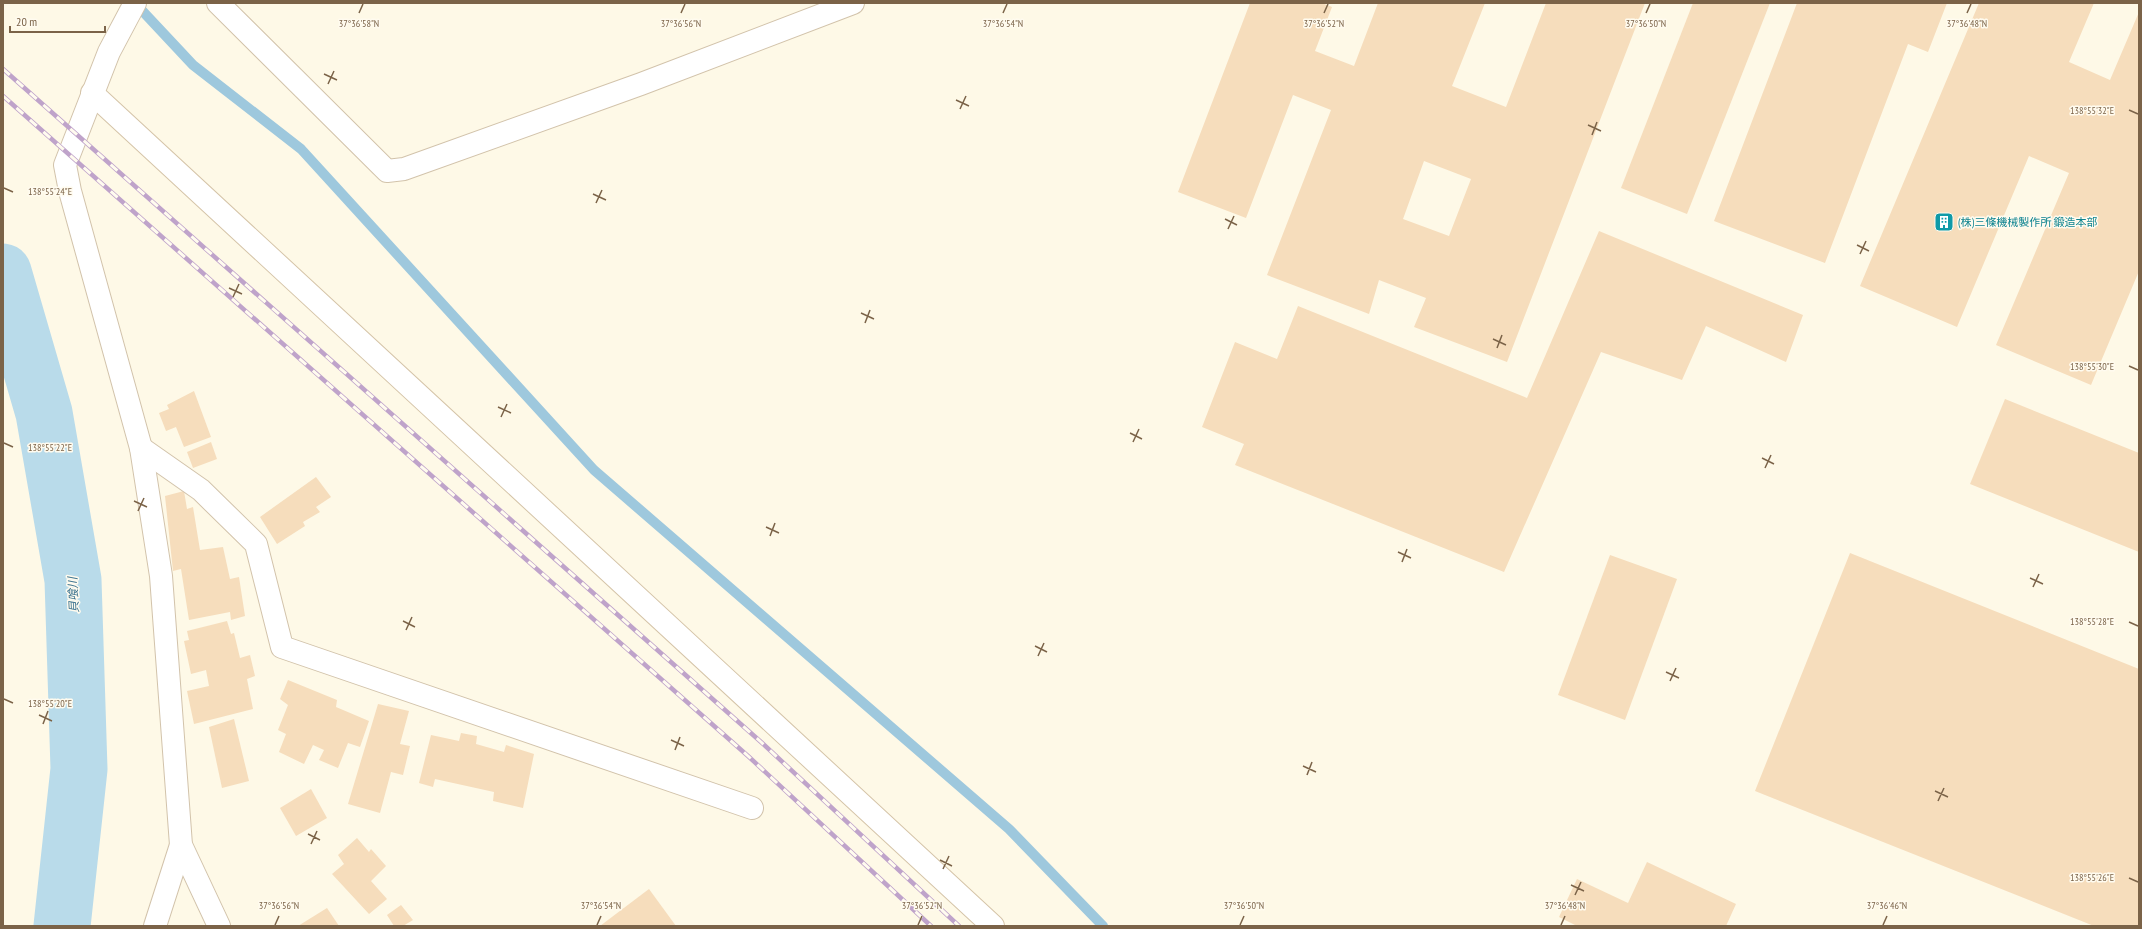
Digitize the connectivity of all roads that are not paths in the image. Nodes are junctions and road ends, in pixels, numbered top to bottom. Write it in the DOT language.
graph roads {
  1 [pos="135,3"];
  2 [pos="218,3"];
  3 [pos="853,3"];
  4 [pos="92,93"];
  5 [pos="141,448"];
  6 [pos="752,808"];
  7 [pos="181,845"];
  8 [pos="155,926"];
  9 [pos="219,926"];
  10 [pos="993,926"];
  1 -- 4 [label="street"];
  2 -- 3 [label="street"];
  4 -- 5 [label="street"];
  4 -- 10 [label="street"];
  5 -- 6 [label="street"];
  5 -- 7 [label="street"];
  7 -- 8 [label="street"];
  7 -- 9 [label="street"];
}
